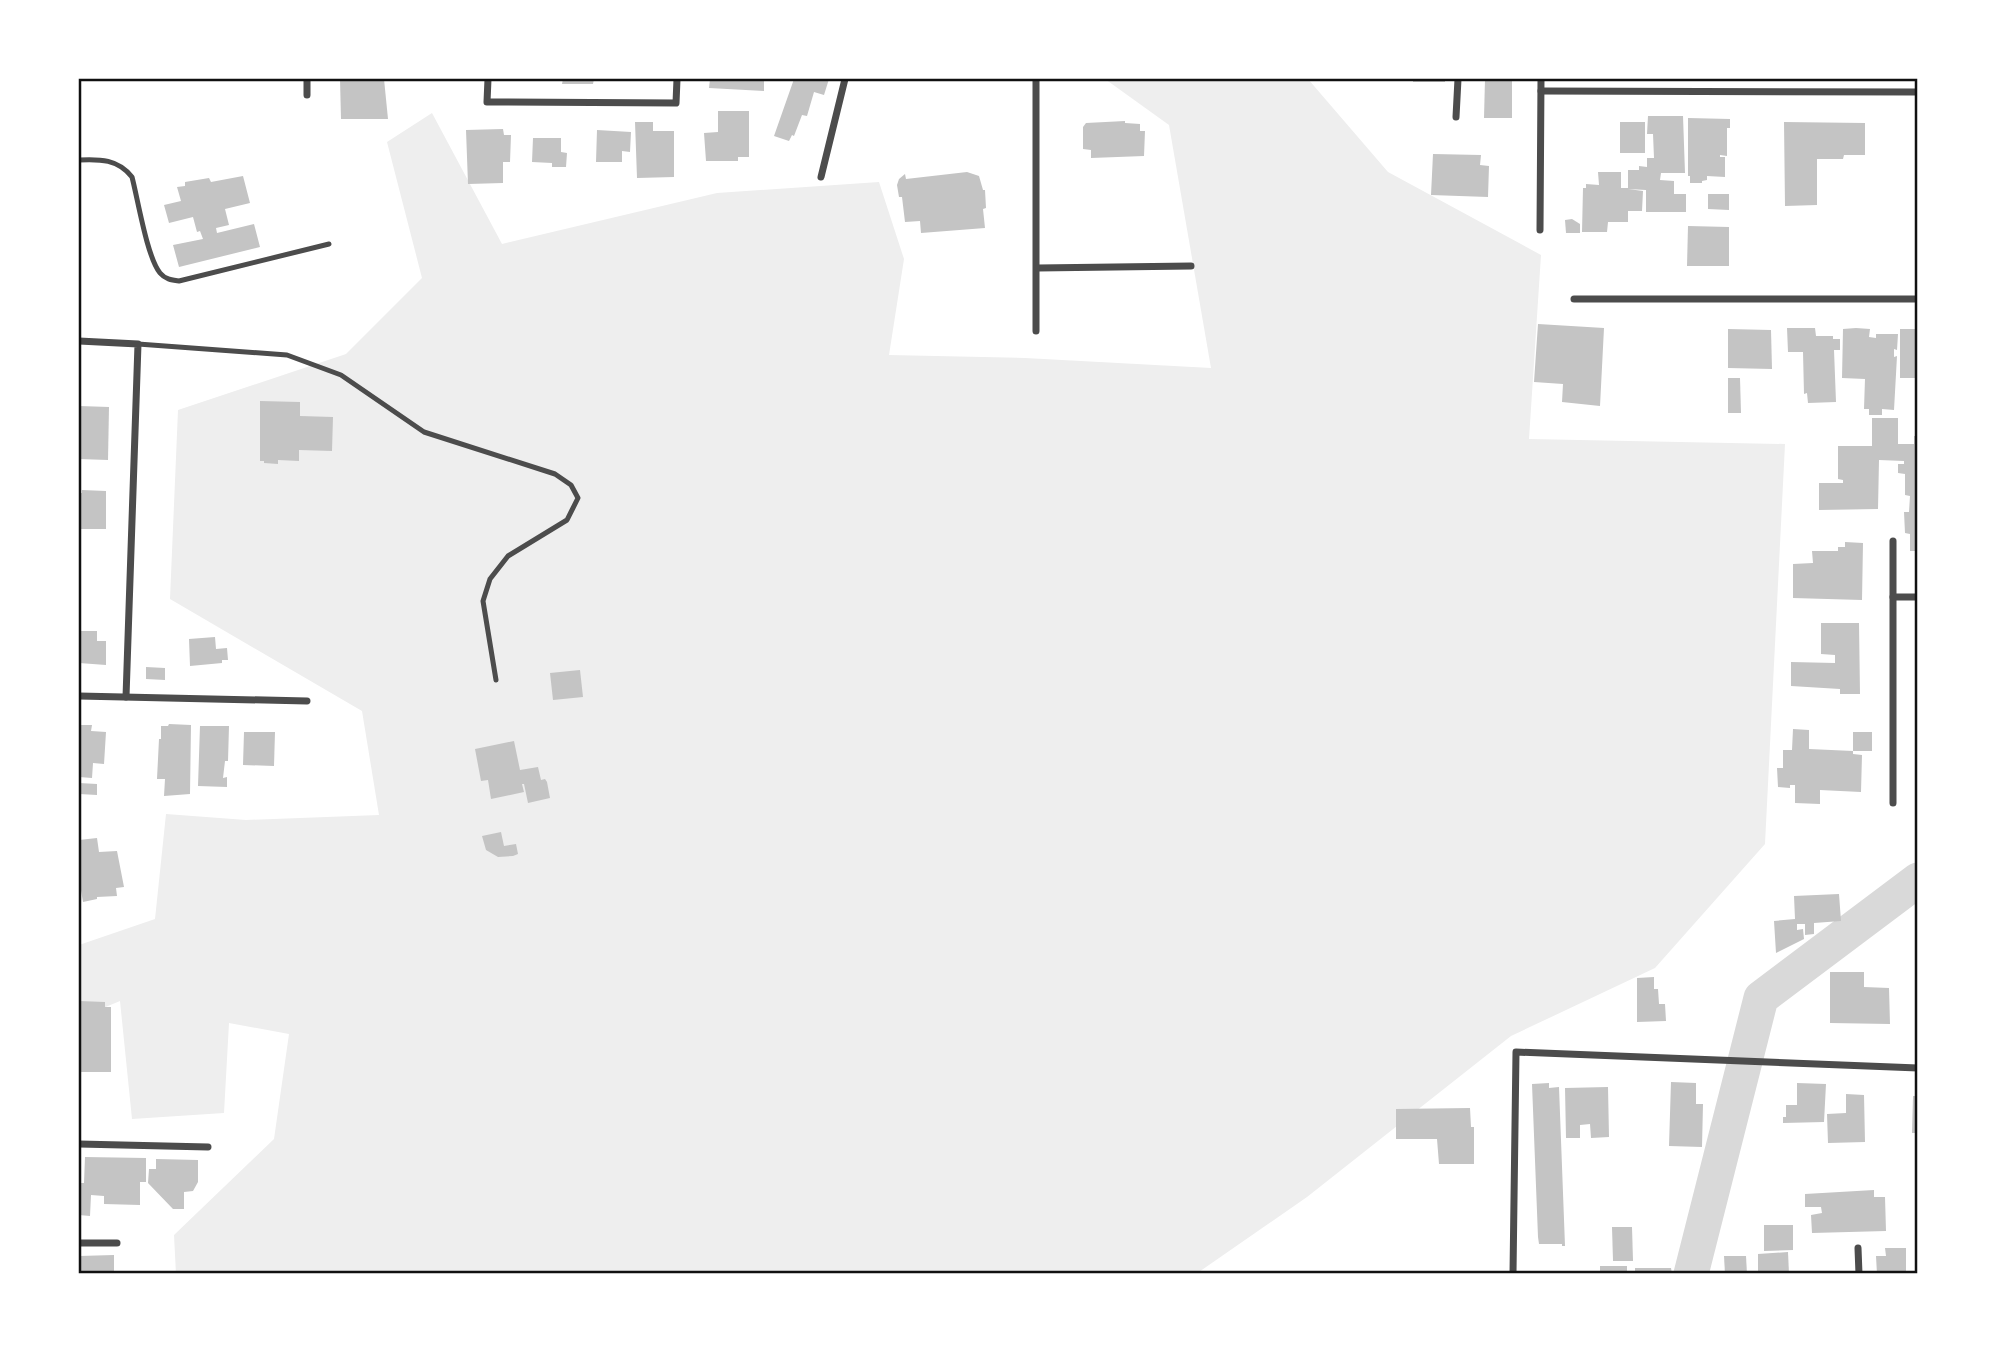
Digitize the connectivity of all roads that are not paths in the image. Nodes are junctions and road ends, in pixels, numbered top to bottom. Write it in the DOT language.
graph roads {
  1 [pos="307,79"];
  2 [pos="488,79"];
  3 [pos="677,79"];
  4 [pos="845,79"];
  5 [pos="1036,79"];
  6 [pos="1458,79"];
  7 [pos="1541,79"];
  8 [pos="1541,91"];
  9 [pos="1918,92"];
  10 [pos="307,96"];
  11 [pos="1456,117"];
  12 [pos="79,160"];
  13 [pos="821,177"];
  14 [pos="1540,230"];
  15 [pos="329,244"];
  16 [pos="1191,265"];
  17 [pos="1038,268"];
  18 [pos="1574,299"];
  19 [pos="1918,299"];
  20 [pos="1036,331"];
  21 [pos="79,341"];
  22 [pos="138,344"];
  23 [pos="1893,541"];
  24 [pos="1893,597"];
  25 [pos="1918,597"];
  26 [pos="496,680"];
  27 [pos="79,695"];
  28 [pos="126,697"];
  29 [pos="307,701"];
  30 [pos="1893,803"];
  31 [pos="1918,1068"];
  32 [pos="79,1144"];
  33 [pos="208,1147"];
  34 [pos="79,1243"];
  35 [pos="117,1243"];
  36 [pos="1858,1248"];
  37 [pos="1513,1274"];
  38 [pos="1859,1274"];
  1 -- 10 [label="street"];
  2 -- 3 [label="street"];
  4 -- 13 [label="street"];
  5 -- 17 [label="street"];
  6 -- 11 [label="street"];
  7 -- 8 [label="street"];
  8 -- 9 [label="street"];
  8 -- 14 [label="street"];
  12 -- 15 [label="lane"];
  16 -- 17 [label="street"];
  17 -- 20 [label="street"];
  18 -- 19 [label="street"];
  21 -- 22 [label="street"];
  22 -- 26 [label="lane"];
  22 -- 28 [label="street"];
  23 -- 24 [label="street"];
  24 -- 25 [label="street"];
  24 -- 30 [label="street"];
  27 -- 28 [label="street"];
  28 -- 29 [label="street"];
  31 -- 37 [label="street"];
  32 -- 33 [label="street"];
  34 -- 35 [label="street"];
  36 -- 38 [label="street"];
}
